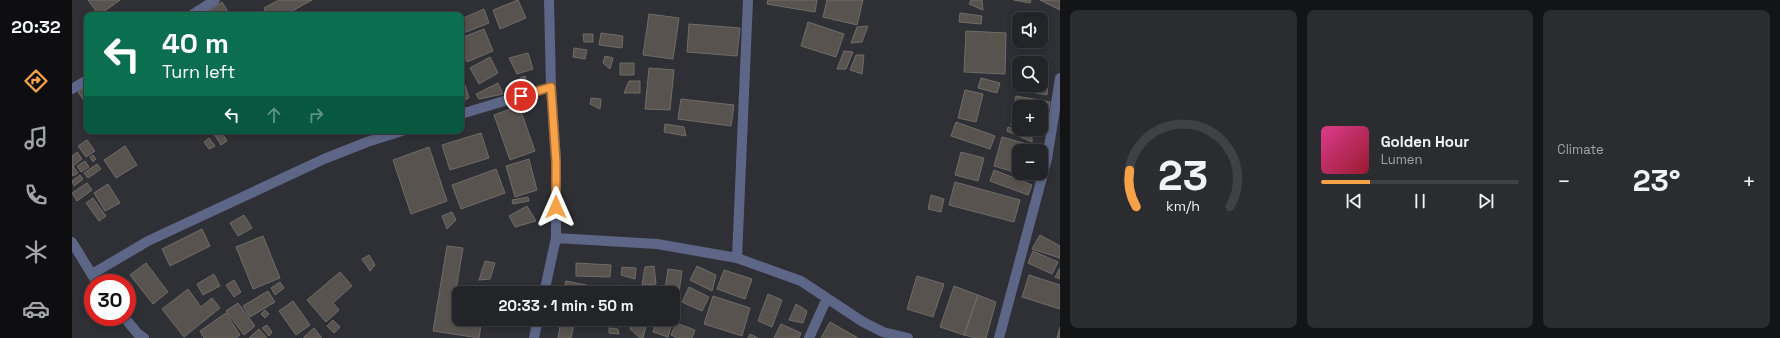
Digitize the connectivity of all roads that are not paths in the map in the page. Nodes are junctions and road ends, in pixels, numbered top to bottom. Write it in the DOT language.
graph roads {
  1 [pos="215,0"];
  2 [pos="549,0"];
  3 [pos="748,0"];
  4 [pos="197,12"];
  5 [pos="1060,78"];
  6 [pos="84,82"];
  7 [pos="551,87"];
  8 [pos="72,89"];
  9 [pos="464,113"];
  10 [pos="392,134"];
  11 [pos="556,238"];
  12 [pos="72,242"];
  13 [pos="737,258"];
  14 [pos="92,274"];
  15 [pos="546,286"];
  16 [pos="827,298"];
  17 [pos="131,326"];
  18 [pos="537,326"];
  19 [pos="139,337"];
  20 [pos="534,338"];
  21 [pos="809,338"];
  22 [pos="908,338"];
  23 [pos="999,338"];
  1 -- 4 [label="street"];
  2 -- 7 [label="street"];
  3 -- 13 [label="street"];
  5 -- 23 [label="street"];
  6 -- 8 [label="street"];
  7 -- 9 [label="street"];
  7 -- 11 [label="street"];
  10 -- 14 [label="street"];
  11 -- 13 [label="street"];
  11 -- 15 [label="street"];
  12 -- 14 [label="street"];
  13 -- 16 [label="street"];
  16 -- 21 [label="street"];
  16 -- 22 [label="street"];
  17 -- 19 [label="street"];
  18 -- 20 [label="street"];
}
